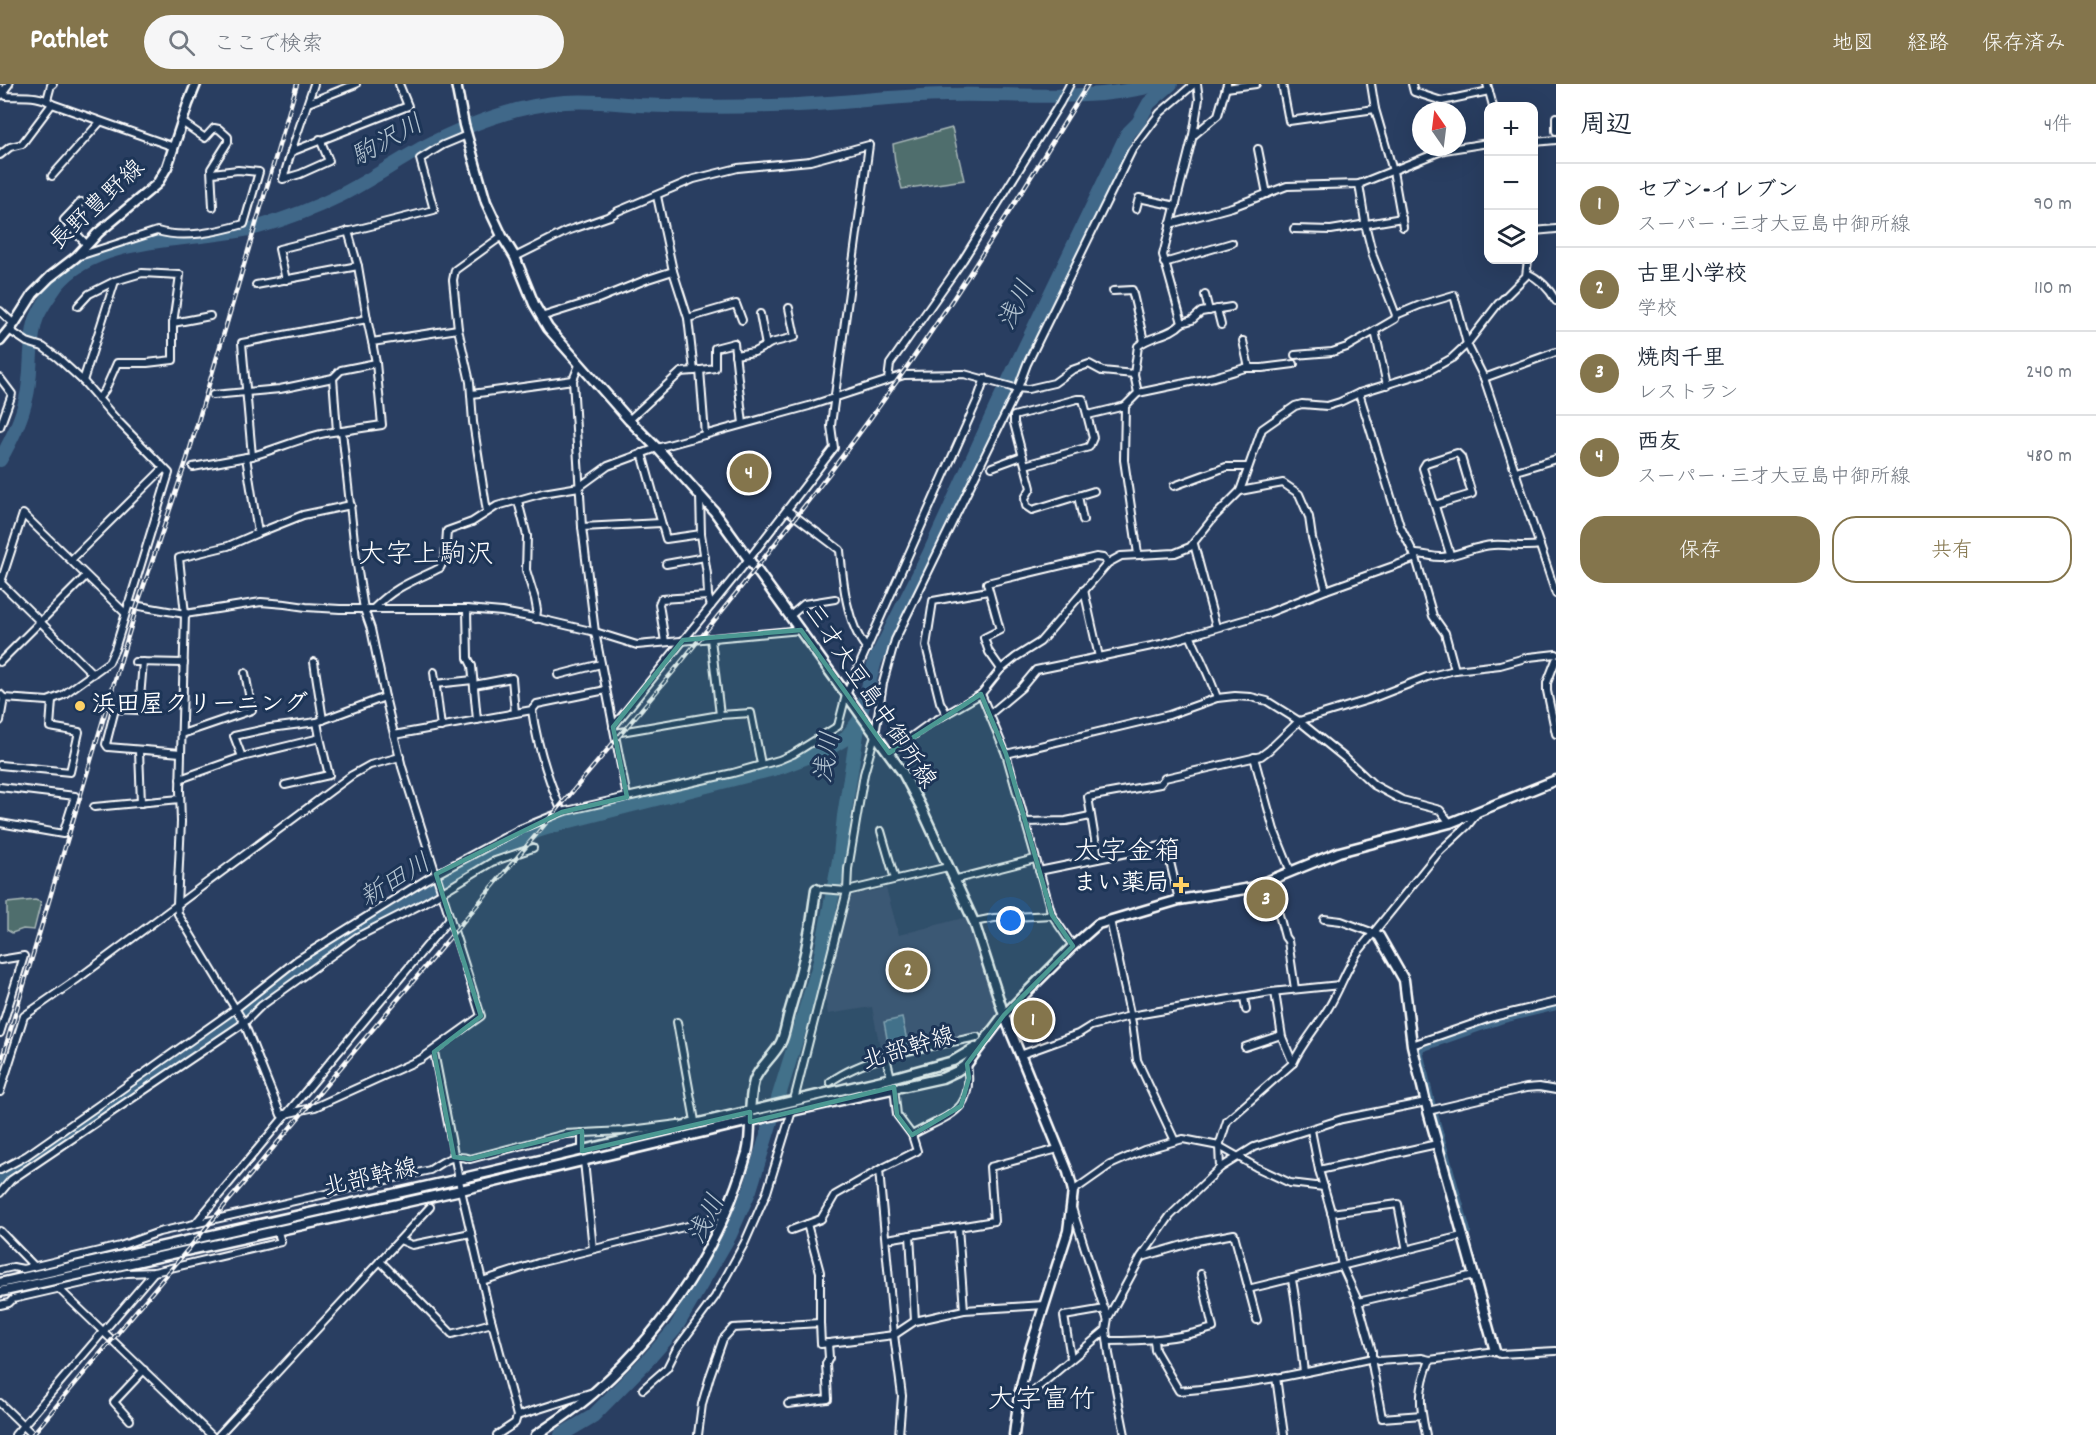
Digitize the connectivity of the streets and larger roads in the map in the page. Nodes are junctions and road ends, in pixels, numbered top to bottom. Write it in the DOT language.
graph roads {
  1 [pos="9,84"];
  2 [pos="52,84"];
  3 [pos="314,84"];
  4 [pos="356,84"];
  5 [pos="399,84"];
  6 [pos="456,84"];
  7 [pos="1070,84"];
  8 [pos="1195,84"];
  9 [pos="1256,84"];
  10 [pos="1282,84"];
  11 [pos="1371,84"];
  12 [pos="1412,84"];
  13 [pos="197,86"];
  14 [pos="1227,86"];
  15 [pos="1488,87"];
  16 [pos="1,92"];
  17 [pos="50,102"];
  18 [pos="1492,102"];
  19 [pos="308,103"];
  20 [pos="1375,109"];
  21 [pos="1556,117"];
  22 [pos="100,122"];
  23 [pos="182,122"];
  24 [pos="466,131"];
  25 [pos="1556,131"];
  26 [pos="1193,135"];
  27 [pos="320,139"];
  28 [pos="1556,140"];
  29 [pos="1538,142"];
  30 [pos="1484,144"];
  31 [pos="174,147"];
  32 [pos="1258,149"];
  33 [pos="291,152"];
  34 [pos="0,155"];
  35 [pos="1393,171"];
  36 [pos="212,174"];
  37 [pos="52,176"];
  38 [pos="1359,184"];
  39 [pos="1267,194"];
  40 [pos="657,196"];
  41 [pos="81,202"];
  42 [pos="1176,206"];
  43 [pos="213,207"];
  44 [pos="1136,209"];
  45 [pos="1402,218"];
  46 [pos="1170,224"];
  47 [pos="1365,225"];
  48 [pos="1403,227"];
  49 [pos="1294,229"];
  50 [pos="1556,229"];
  51 [pos="348,231"];
  52 [pos="1538,231"];
  53 [pos="502,236"];
  54 [pos="1232,243"];
  55 [pos="87,245"];
  56 [pos="75,257"];
  57 [pos="515,257"];
  58 [pos="1164,263"];
  59 [pos="1528,264"];
  60 [pos="358,266"];
  61 [pos="673,271"];
  62 [pos="1527,273"];
  63 [pos="115,280"];
  64 [pos="286,280"];
  65 [pos="256,285"];
  66 [pos="1113,291"];
  67 [pos="1205,295"];
  68 [pos="1556,300"];
  69 [pos="78,306"];
  70 [pos="1231,307"];
  71 [pos="789,308"];
  72 [pos="1217,309"];
  73 [pos="0,311"];
  74 [pos="1209,311"];
  75 [pos="760,314"];
  76 [pos="1396,315"];
  77 [pos="210,316"];
  78 [pos="541,316"];
  79 [pos="688,318"];
  80 [pos="367,319"];
  81 [pos="742,320"];
  82 [pos="173,323"];
  83 [pos="1182,323"];
  84 [pos="1221,326"];
  85 [pos="12,327"];
  86 [pos="458,329"];
  87 [pos="1376,331"];
  88 [pos="0,341"];
  89 [pos="1144,341"];
  90 [pos="1243,341"];
  91 [pos="372,342"];
  92 [pos="1467,344"];
  93 [pos="766,346"];
  94 [pos="1556,352"];
  95 [pos="735,354"];
  96 [pos="1295,355"];
  97 [pos="376,363"];
  98 [pos="1294,364"];
  99 [pos="579,365"];
  100 [pos="1249,368"];
  101 [pos="697,370"];
  102 [pos="1134,374"];
  103 [pos="0,378"];
  104 [pos="333,378"];
  105 [pos="986,378"];
  106 [pos="1484,378"];
  107 [pos="573,380"];
  108 [pos="888,380"];
  109 [pos="83,381"];
  110 [pos="1387,385"];
  111 [pos="1017,388"];
  112 [pos="247,391"];
  113 [pos="1138,393"];
  114 [pos="1359,393"];
  115 [pos="472,394"];
  116 [pos="213,395"];
  117 [pos="834,397"];
  118 [pos="98,399"];
  119 [pos="1125,406"];
  120 [pos="1088,415"];
  121 [pos="628,420"];
  122 [pos="744,424"];
  123 [pos="0,427"];
  124 [pos="340,431"];
  125 [pos="705,435"];
  126 [pos="657,448"];
  127 [pos="642,453"];
  128 [pos="249,456"];
  129 [pos="1022,456"];
  130 [pos="1556,459"];
  131 [pos="1025,465"];
  132 [pos="193,467"];
  133 [pos="992,467"];
  134 [pos="1248,467"];
  135 [pos="163,469"];
  136 [pos="1516,471"];
  137 [pos="1174,486"];
  138 [pos="579,487"];
  139 [pos="1094,491"];
  140 [pos="1240,492"];
  141 [pos="700,494"];
  142 [pos="1077,496"];
  143 [pos="518,501"];
  144 [pos="351,505"];
  145 [pos="1435,505"];
  146 [pos="787,510"];
  147 [pos="487,512"];
  148 [pos="1083,520"];
  149 [pos="662,523"];
  150 [pos="582,527"];
  151 [pos="258,533"];
  152 [pos="701,534"];
  153 [pos="1194,544"];
  154 [pos="1540,545"];
  155 [pos="1138,554"];
  156 [pos="1450,554"];
  157 [pos="1415,556"];
  158 [pos="705,557"];
  159 [pos="749,559"];
  160 [pos="71,560"];
  161 [pos="1108,563"];
  162 [pos="666,564"];
  163 [pos="86,576"];
  164 [pos="0,584"];
  165 [pos="1554,584"];
  166 [pos="1084,590"];
  167 [pos="1326,590"];
  168 [pos="988,591"];
  169 [pos="1556,594"];
  170 [pos="708,596"];
  171 [pos="835,599"];
  172 [pos="128,604"];
  173 [pos="711,606"];
  174 [pos="374,608"];
  175 [pos="364,609"];
  176 [pos="467,609"];
  177 [pos="125,613"];
  178 [pos="185,614"];
  179 [pos="790,616"];
  180 [pos="536,619"];
  181 [pos="40,623"];
  182 [pos="1216,627"];
  183 [pos="801,630"];
  184 [pos="595,632"];
  185 [pos="1190,635"];
  186 [pos="711,639"];
  187 [pos="683,640"];
  188 [pos="665,642"];
  189 [pos="867,649"];
  190 [pos="1556,654"];
  191 [pos="1099,657"];
  192 [pos="1556,660"];
  193 [pos="0,662"];
  194 [pos="135,662"];
  195 [pos="143,662"];
  196 [pos="314,662"];
  197 [pos="184,663"];
  198 [pos="601,664"];
  199 [pos="1001,669"];
  200 [pos="1455,670"];
  201 [pos="434,672"];
  202 [pos="245,673"];
  203 [pos="93,674"];
  204 [pos="558,675"];
  205 [pos="474,682"];
  206 [pos="435,684"];
  207 [pos="606,690"];
  208 [pos="981,694"];
  209 [pos="846,695"];
  210 [pos="2,696"];
  211 [pos="385,697"];
  212 [pos="1217,698"];
  213 [pos="52,700"];
  214 [pos="532,710"];
  215 [pos="515,713"];
  216 [pos="946,713"];
  217 [pos="990,714"];
  218 [pos="720,715"];
  219 [pos="477,720"];
  220 [pos="1299,720"];
  221 [pos="0,721"];
  222 [pos="320,721"];
  223 [pos="441,727"];
  224 [pos="614,730"];
  225 [pos="873,733"];
  226 [pos="182,734"];
  227 [pos="1556,734"];
  228 [pos="394,735"];
  229 [pos="320,738"];
  230 [pos="139,751"];
  231 [pos="181,753"];
  232 [pos="889,753"];
  233 [pos="1006,754"];
  234 [pos="242,757"];
  235 [pos="400,757"];
  236 [pos="1254,757"];
  237 [pos="761,764"];
  238 [pos="0,765"];
  239 [pos="180,779"];
  240 [pos="1556,780"];
  241 [pos="285,785"];
  242 [pos="0,787"];
  243 [pos="627,797"];
  244 [pos="180,799"];
  245 [pos="141,803"];
  246 [pos="94,807"];
  247 [pos="1480,809"];
  248 [pos="562,812"];
  249 [pos="1090,816"];
  250 [pos="1024,822"];
  251 [pos="0,823"];
  252 [pos="1450,823"];
  253 [pos="881,831"];
  254 [pos="533,848"];
  255 [pos="1098,858"];
  256 [pos="1035,859"];
  257 [pos="948,867"];
  258 [pos="1039,871"];
  259 [pos="1291,873"];
  260 [pos="437,876"];
  261 [pos="895,879"];
  262 [pos="953,880"];
  263 [pos="1270,881"];
  264 [pos="819,889"];
  265 [pos="441,890"];
  266 [pos="844,890"];
  267 [pos="1179,900"];
  268 [pos="177,904"];
  269 [pos="1052,915"];
  270 [pos="450,918"];
  271 [pos="1324,919"];
  272 [pos="1110,920"];
  273 [pos="974,922"];
  274 [pos="1374,933"];
  275 [pos="1073,946"];
  276 [pos="0,960"];
  277 [pos="1340,985"];
  278 [pos="1295,989"];
  279 [pos="1275,992"];
  280 [pos="1244,997"];
  281 [pos="1556,1002"];
  282 [pos="236,1010"];
  283 [pos="1246,1010"];
  284 [pos="1004,1016"];
  285 [pos="1130,1016"];
  286 [pos="243,1021"];
  287 [pos="677,1022"];
  288 [pos="0,1033"];
  289 [pos="988,1035"];
  290 [pos="1281,1035"];
  291 [pos="976,1037"];
  292 [pos="1412,1045"];
  293 [pos="1245,1047"];
  294 [pos="434,1052"];
  295 [pos="1020,1055"];
  296 [pos="886,1058"];
  297 [pos="1293,1063"];
  298 [pos="967,1064"];
  299 [pos="830,1082"];
  300 [pos="893,1083"];
  301 [pos="1556,1090"];
  302 [pos="0,1092"];
  303 [pos="790,1107"];
  304 [pos="1427,1107"];
  305 [pos="754,1110"];
  306 [pos="286,1113"];
  307 [pos="750,1122"];
  308 [pos="1311,1130"];
  309 [pos="582,1133"];
  310 [pos="912,1135"];
  311 [pos="1175,1141"];
  312 [pos="1437,1144"];
  313 [pos="1219,1146"];
  314 [pos="1058,1149"];
  315 [pos="582,1151"];
  316 [pos="1238,1155"];
  317 [pos="454,1157"];
  318 [pos="584,1161"];
  319 [pos="1220,1168"];
  320 [pos="0,1170"];
  321 [pos="879,1170"];
  322 [pos="1319,1170"];
  323 [pos="459,1179"];
  324 [pos="1323,1187"];
  325 [pos="461,1190"];
  326 [pos="1073,1191"];
  327 [pos="0,1193"];
  328 [pos="273,1207"];
  329 [pos="430,1207"];
  330 [pos="1072,1209"];
  331 [pos="1332,1213"];
  332 [pos="725,1214"];
  333 [pos="195,1224"];
  334 [pos="807,1224"];
  335 [pos="277,1225"];
  336 [pos="957,1227"];
  337 [pos="791,1230"];
  338 [pos="0,1231"];
  339 [pos="471,1233"];
  340 [pos="910,1235"];
  341 [pos="1462,1236"];
  342 [pos="886,1239"];
  343 [pos="400,1240"];
  344 [pos="593,1249"];
  345 [pos="1407,1251"];
  346 [pos="1141,1257"];
  347 [pos="380,1261"];
  348 [pos="34,1266"];
  349 [pos="1342,1266"];
  350 [pos="0,1270"];
  351 [pos="154,1272"];
  352 [pos="1201,1274"];
  353 [pos="1473,1275"];
  354 [pos="1292,1280"];
  355 [pos="482,1281"];
  356 [pos="0,1283"];
  357 [pos="59,1289"];
  358 [pos="1248,1289"];
  359 [pos="0,1292"];
  360 [pos="1358,1302"];
  361 [pos="0,1305"];
  362 [pos="1044,1305"];
  363 [pos="1105,1309"];
  364 [pos="964,1310"];
  365 [pos="1108,1318"];
  366 [pos="1257,1320"];
  367 [pos="915,1321"];
  368 [pos="492,1323"];
  369 [pos="820,1323"];
  370 [pos="1106,1330"];
  371 [pos="103,1331"];
  372 [pos="894,1335"];
  373 [pos="1154,1340"];
  374 [pos="1108,1341"];
  375 [pos="828,1343"];
  376 [pos="1556,1351"];
  377 [pos="1498,1353"];
  378 [pos="1373,1358"];
  379 [pos="1071,1359"];
  380 [pos="1430,1360"];
  381 [pos="144,1370"];
  382 [pos="1304,1372"];
  383 [pos="1276,1377"];
  384 [pos="643,1389"];
  385 [pos="597,1390"];
  386 [pos="0,1403"];
  387 [pos="788,1404"];
  388 [pos="1018,1404"];
  389 [pos="1422,1415"];
  390 [pos="517,1416"];
  391 [pos="130,1420"];
  392 [pos="23,1425"];
  393 [pos="15,1435"];
  394 [pos="33,1435"];
  395 [pos="211,1435"];
  396 [pos="219,1435"];
  397 [pos="496,1435"];
  398 [pos="536,1435"];
  399 [pos="698,1435"];
  400 [pos="899,1435"];
  401 [pos="1014,1435"];
  402 [pos="1125,1435"];
  403 [pos="1284,1435"];
  404 [pos="1426,1435"];
  1 -- 16 [label="street"];
  2 -- 17 [label="street"];
  3 -- 19 [label="street"];
  4 -- 19 [label="street"];
  5 -- 27 [label="street"];
  6 -- 24 [label="street, 三才大豆島中御所線"];
  7 -- 108 [label="street"];
  8 -- 26 [label="street"];
  8 -- 111 [label="street"];
  9 -- 14 [label="street"];
  10 -- 20 [label="street"];
  11 -- 20 [label="street"];
  12 -- 15 [label="street"];
  13 -- 23 [label="street, 長野豊野線"];
  14 -- 26 [label="street"];
  15 -- 18 [label="street"];
  16 -- 17 [label="street"];
  17 -- 22 [label="street"];
  17 -- 34 [label="street"];
  19 -- 33 [label="street"];
  20 -- 35 [label="street"];
  21 -- 25 [label="street"];
  22 -- 31 [label="street"];
  22 -- 37 [label="street"];
  23 -- 31 [label="street, 長野豊野線"];
  23 -- 36 [label="street"];
  24 -- 51 [label="street"];
  24 -- 53 [label="street, 三才大豆島中御所線"];
  26 -- 42 [label="street"];
  27 -- 33 [label="street"];
  27 -- 33 [label="street"];
  28 -- 29 [label="street"];
  30 -- 35 [label="street"];
  31 -- 55 [label="street, 長野豊野線"];
  32 -- 39 [label="street"];
  35 -- 38 [label="street"];
  35 -- 45 [label="street"];
  36 -- 43 [label="street"];
  36 -- 56 [label="street"];
  38 -- 39 [label="street"];
  38 -- 47 [label="street"];
  39 -- 46 [label="street"];
  40 -- 57 [label="street"];
  40 -- 61 [label="street"];
  40 -- 117 [label="street"];
  41 -- 55 [label="street"];
  42 -- 44 [label="street"];
  42 -- 46 [label="street"];
  45 -- 47 [label="street"];
  45 -- 48 [label="street"];
  46 -- 58 [label="street"];
  47 -- 49 [label="street"];
  47 -- 76 [label="street"];
  50 -- 52 [label="street"];
  51 -- 60 [label="street"];
  51 -- 64 [label="street"];
  53 -- 57 [label="street, 三才大豆島中御所線"];
  53 -- 86 [label="street"];
  54 -- 58 [label="street"];
  55 -- 56 [label="street, 長野豊野線"];
  56 -- 85 [label="street, 長野豊野線"];
  57 -- 78 [label="street, 三才大豆島中御所線"];
  58 -- 83 [label="street"];
  59 -- 62 [label="street"];
  60 -- 64 [label="street"];
  60 -- 80 [label="street"];
  61 -- 78 [label="street"];
  61 -- 79 [label="street"];
  62 -- 68 [label="street"];
  62 -- 92 [label="street"];
  63 -- 69 [label="street"];
  63 -- 82 [label="street"];
  63 -- 109 [label="street"];
  64 -- 65 [label="street"];
  66 -- 89 [label="street"];
  67 -- 74 [label="street"];
  70 -- 72 [label="street"];
  71 -- 93 [label="street"];
  72 -- 74 [label="street"];
  72 -- 84 [label="street"];
  73 -- 85 [label="street"];
  74 -- 83 [label="street"];
  75 -- 93 [label="street"];
  76 -- 87 [label="street"];
  76 -- 92 [label="street"];
  77 -- 82 [label="street"];
  78 -- 99 [label="street, 三才大豆島中御所線"];
  79 -- 81 [label="street"];
  79 -- 101 [label="street"];
  80 -- 91 [label="street"];
  80 -- 112 [label="street"];
  82 -- 118 [label="street"];
  83 -- 89 [label="street"];
  85 -- 88 [label="street, 長野豊野線"];
  85 -- 109 [label="street"];
  86 -- 91 [label="street"];
  86 -- 115 [label="street"];
  87 -- 96 [label="street"];
  87 -- 110 [label="street"];
  89 -- 102 [label="street"];
  90 -- 100 [label="street"];
  91 -- 97 [label="street"];
  92 -- 106 [label="street"];
  92 -- 110 [label="street"];
  93 -- 95 [label="street"];
  94 -- 106 [label="street"];
  95 -- 101 [label="street"];
  95 -- 122 [label="street"];
  97 -- 104 [label="street"];
  97 -- 124 [label="street"];
  98 -- 100 [label="street"];
  99 -- 107 [label="street"];
  99 -- 121 [label="street, 三才大豆島中御所線"];
  100 -- 113 [label="street"];
  101 -- 121 [label="street"];
  101 -- 125 [label="street"];
  102 -- 111 [label="street"];
  102 -- 113 [label="street"];
  103 -- 123 [label="street"];
  104 -- 112 [label="street"];
  104 -- 124 [label="street"];
  105 -- 108 [label="street"];
  105 -- 111 [label="street"];
  105 -- 189 [label="street"];
  106 -- 136 [label="street"];
  107 -- 115 [label="street"];
  107 -- 138 [label="street"];
  108 -- 117 [label="street"];
  109 -- 118 [label="street"];
  110 -- 114 [label="street"];
  111 -- 225 [label="street"];
  112 -- 116 [label="street"];
  112 -- 128 [label="street"];
  113 -- 119 [label="street"];
  114 -- 134 [label="street"];
  114 -- 157 [label="street"];
  115 -- 147 [label="street"];
  117 -- 122 [label="street"];
  117 -- 146 [label="street"];
  118 -- 135 [label="street"];
  119 -- 120 [label="street"];
  119 -- 155 [label="street"];
  120 -- 129 [label="street"];
  120 -- 131 [label="street"];
  121 -- 126 [label="street, 三才大豆島中御所線"];
  122 -- 125 [label="street"];
  124 -- 128 [label="street"];
  124 -- 144 [label="street"];
  125 -- 126 [label="street"];
  126 -- 127 [label="street"];
  126 -- 141 [label="street, 三才大豆島中御所線"];
  127 -- 138 [label="street"];
  127 -- 149 [label="street"];
  128 -- 132 [label="street"];
  128 -- 151 [label="street"];
  129 -- 131 [label="street"];
  129 -- 133 [label="street"];
  130 -- 136 [label="street"];
  131 -- 142 [label="street"];
  134 -- 137 [label="street"];
  134 -- 140 [label="street"];
  135 -- 160 [label="street"];
  135 -- 172 [label="street"];
  136 -- 154 [label="street"];
  138 -- 143 [label="street"];
  138 -- 150 [label="street"];
  139 -- 142 [label="street"];
  140 -- 153 [label="street"];
  140 -- 167 [label="street"];
  141 -- 152 [label="street"];
  141 -- 159 [label="street, 三才大豆島中御所線"];
  142 -- 148 [label="street"];
  143 -- 147 [label="street"];
  143 -- 180 [label="street"];
  144 -- 151 [label="street"];
  144 -- 175 [label="street"];
  145 -- 145 [label="street"];
  145 -- 156 [label="street"];
  146 -- 159 [label="street"];
  146 -- 189 [label="street"];
  147 -- 174 [label="street"];
  149 -- 150 [label="street"];
  149 -- 152 [label="street"];
  150 -- 184 [label="street"];
  151 -- 178 [label="street"];
  152 -- 158 [label="street"];
  153 -- 155 [label="street"];
  153 -- 182 [label="street"];
  154 -- 156 [label="street"];
  154 -- 165 [label="street"];
  155 -- 161 [label="street"];
  156 -- 157 [label="street"];
  157 -- 167 [label="street"];
  157 -- 200 [label="street"];
  158 -- 162 [label="street"];
  158 -- 170 [label="street"];
  159 -- 173 [label="street"];
  159 -- 179 [label="street, 三才大豆島中御所線"];
  160 -- 163 [label="street"];
  160 -- 164 [label="street"];
  161 -- 166 [label="street"];
  161 -- 168 [label="street"];
  163 -- 177 [label="street"];
  163 -- 181 [label="street"];
  164 -- 181 [label="street"];
  165 -- 169 [label="street"];
  166 -- 191 [label="street"];
  166 -- 199 [label="street"];
  167 -- 182 [label="street"];
  168 -- 199 [label="street"];
  168 -- 216 [label="street"];
  170 -- 173 [label="street"];
  170 -- 188 [label="street"];
  171 -- 179 [label="street"];
  172 -- 177 [label="street"];
  172 -- 178 [label="street"];
  173 -- 187 [label="street"];
  174 -- 175 [label="street"];
  174 -- 176 [label="street"];
  175 -- 178 [label="street"];
  175 -- 211 [label="street"];
  176 -- 180 [label="street"];
  176 -- 205 [label="street"];
  177 -- 203 [label="street"];
  178 -- 197 [label="street"];
  179 -- 183 [label="street, 三才大豆島中御所線"];
  180 -- 184 [label="street"];
  181 -- 193 [label="street"];
  181 -- 203 [label="street"];
  182 -- 185 [label="street"];
  183 -- 186 [label="street"];
  183 -- 209 [label="street, 三才大豆島中御所線"];
  184 -- 188 [label="street"];
  184 -- 198 [label="street"];
  185 -- 191 [label="street"];
  185 -- 212 [label="street"];
  186 -- 187 [label="street"];
  186 -- 218 [label="street"];
  187 -- 188 [label="street"];
  187 -- 224 [label="street"];
  189 -- 209 [label="street"];
  190 -- 200 [label="street"];
  191 -- 217 [label="street"];
  192 -- 227 [label="street"];
  194 -- 195 [label="street"];
  195 -- 197 [label="street"];
  195 -- 230 [label="street"];
  196 -- 222 [label="street"];
  197 -- 226 [label="street"];
  198 -- 204 [label="street"];
  198 -- 207 [label="street"];
  199 -- 208 [label="street"];
  200 -- 220 [label="street"];
  201 -- 206 [label="street"];
  202 -- 226 [label="street"];
  203 -- 213 [label="street"];
  205 -- 206 [label="street"];
  205 -- 215 [label="street"];
  205 -- 219 [label="street"];
  206 -- 223 [label="street"];
  207 -- 214 [label="street"];
  207 -- 224 [label="street"];
  208 -- 216 [label="street"];
  208 -- 217 [label="street"];
  209 -- 225 [label="street, 三才大豆島中御所線"];
  209 -- 237 [label="street"];
  210 -- 213 [label="street"];
  210 -- 221 [label="street"];
  211 -- 222 [label="street"];
  211 -- 228 [label="street"];
  212 -- 220 [label="street"];
  212 -- 233 [label="street"];
  213 -- 238 [label="street"];
  214 -- 215 [label="street"];
  214 -- 248 [label="street"];
  215 -- 219 [label="street"];
  216 -- 232 [label="street"];
  217 -- 233 [label="street"];
  218 -- 224 [label="street"];
  218 -- 237 [label="street"];
  219 -- 223 [label="street"];
  220 -- 236 [label="street"];
  220 -- 252 [label="street"];
  222 -- 229 [label="street"];
  222 -- 234 [label="street"];
  223 -- 228 [label="street"];
  224 -- 243 [label="street"];
  225 -- 232 [label="street, 三才大豆島中御所線"];
  225 -- 266 [label="street"];
  226 -- 231 [label="street"];
  228 -- 235 [label="street"];
  229 -- 234 [label="street"];
  229 -- 241 [label="street"];
  230 -- 231 [label="street"];
  230 -- 245 [label="street"];
  231 -- 239 [label="street"];
  232 -- 257 [label="street, 三才大豆島中御所線"];
  233 -- 250 [label="street"];
  234 -- 239 [label="street"];
  235 -- 260 [label="street"];
  235 -- 268 [label="street"];
  236 -- 249 [label="street"];
  236 -- 259 [label="street"];
  237 -- 243 [label="street"];
  239 -- 244 [label="street"];
  240 -- 247 [label="street"];
  242 -- 251 [label="street"];
  243 -- 248 [label="street"];
  244 -- 245 [label="street"];
  244 -- 268 [label="street"];
  245 -- 246 [label="street"];
  247 -- 252 [label="street"];
  247 -- 274 [label="street"];
  248 -- 260 [label="street"];
  249 -- 250 [label="street"];
  249 -- 255 [label="street"];
  250 -- 256 [label="street"];
  252 -- 259 [label="street"];
  253 -- 261 [label="street"];
  254 -- 265 [label="street"];
  255 -- 258 [label="street"];
  255 -- 267 [label="street"];
  256 -- 258 [label="street"];
  256 -- 262 [label="street"];
  257 -- 261 [label="street"];
  257 -- 262 [label="street, 三才大豆島中御所線"];
  258 -- 269 [label="street"];
  259 -- 263 [label="street"];
  260 -- 265 [label="street"];
  260 -- 282 [label="street"];
  261 -- 266 [label="street"];
  262 -- 273 [label="street, 三才大豆島中御所線"];
  263 -- 267 [label="street"];
  263 -- 278 [label="street"];
  264 -- 266 [label="street"];
  264 -- 305 [label="street"];
  265 -- 270 [label="street"];
  265 -- 286 [label="street"];
  266 -- 303 [label="street"];
  267 -- 272 [label="street"];
  268 -- 282 [label="street"];
  268 -- 302 [label="street"];
  269 -- 273 [label="street"];
  269 -- 275 [label="street"];
  270 -- 294 [label="street"];
  270 -- 306 [label="street"];
  271 -- 274 [label="street"];
  272 -- 275 [label="street"];
  272 -- 285 [label="street"];
  273 -- 284 [label="street, 三才大豆島中御所線"];
  274 -- 277 [label="street"];
  274 -- 292 [label="street"];
  275 -- 284 [label="street"];
  276 -- 288 [label="street"];
  277 -- 278 [label="street"];
  277 -- 297 [label="street"];
  278 -- 279 [label="street"];
  279 -- 280 [label="street"];
  279 -- 290 [label="street"];
  280 -- 283 [label="street"];
  280 -- 285 [label="street"];
  281 -- 292 [label="street"];
  282 -- 286 [label="street"];
  282 -- 320 [label="street"];
  284 -- 289 [label="street"];
  284 -- 295 [label="street, 三才大豆島中御所線"];
  285 -- 295 [label="street"];
  285 -- 311 [label="street"];
  286 -- 306 [label="street"];
  286 -- 327 [label="street"];
  287 -- 309 [label="street"];
  289 -- 298 [label="street, 北部幹線"];
  289 -- 300 [label="street, 北部幹線"];
  290 -- 293 [label="street"];
  290 -- 297 [label="street"];
  291 -- 296 [label="street"];
  292 -- 304 [label="street"];
  294 -- 306 [label="street"];
  294 -- 317 [label="street"];
  295 -- 314 [label="street, 三才大豆島中御所線"];
  296 -- 299 [label="street"];
  296 -- 300 [label="street"];
  297 -- 313 [label="street"];
  298 -- 300 [label="street, 北部幹線"];
  298 -- 310 [label="street"];
  300 -- 303 [label="street, 北部幹線"];
  300 -- 310 [label="street"];
  301 -- 304 [label="street"];
  303 -- 305 [label="street, 北部幹線"];
  303 -- 307 [label="street, 北部幹線"];
  303 -- 384 [label="street"];
  304 -- 308 [label="street"];
  304 -- 312 [label="street"];
  305 -- 307 [label="street"];
  305 -- 315 [label="street, 北部幹線"];
  306 -- 333 [label="street"];
  307 -- 318 [label="street, 北部幹線"];
  307 -- 332 [label="street"];
  308 -- 316 [label="street"];
  308 -- 322 [label="street"];
  309 -- 315 [label="street"];
  309 -- 317 [label="street"];
  310 -- 321 [label="street"];
  311 -- 313 [label="street"];
  311 -- 326 [label="street"];
  312 -- 322 [label="street"];
  312 -- 341 [label="street"];
  313 -- 316 [label="street"];
  313 -- 319 [label="street"];
  314 -- 326 [label="street, 三才大豆島中御所線"];
  314 -- 336 [label="street"];
  315 -- 323 [label="street, 北部幹線"];
  316 -- 319 [label="street"];
  316 -- 324 [label="street"];
  317 -- 323 [label="street"];
  317 -- 328 [label="street"];
  318 -- 325 [label="street, 北部幹線"];
  318 -- 344 [label="street"];
  319 -- 346 [label="street"];
  321 -- 334 [label="street"];
  321 -- 342 [label="street"];
  322 -- 324 [label="street"];
  323 -- 325 [label="street"];
  323 -- 335 [label="street, 北部幹線"];
  324 -- 331 [label="street"];
  325 -- 335 [label="street, 北部幹線"];
  325 -- 339 [label="street"];
  326 -- 330 [label="street, 三才大豆島中御所線"];
  328 -- 333 [label="street"];
  328 -- 335 [label="street"];
  329 -- 343 [label="street"];
  330 -- 362 [label="street, 三才大豆島中御所線"];
  330 -- 363 [label="street"];
  331 -- 345 [label="street"];
  331 -- 349 [label="street"];
  332 -- 344 [label="street"];
  332 -- 385 [label="street"];
  333 -- 348 [label="street"];
  334 -- 337 [label="street"];
  334 -- 369 [label="street"];
  335 -- 351 [label="street"];
  335 -- 356 [label="street, 北部幹線"];
  335 -- 359 [label="street, 北部幹線"];
  336 -- 340 [label="street"];
  336 -- 364 [label="street"];
  338 -- 348 [label="street"];
  339 -- 343 [label="street"];
  339 -- 355 [label="street"];
  340 -- 342 [label="street"];
  340 -- 367 [label="street"];
  341 -- 345 [label="street"];
  341 -- 353 [label="street"];
  342 -- 372 [label="street"];
  343 -- 347 [label="street"];
  344 -- 355 [label="street"];
  345 -- 349 [label="street"];
  346 -- 358 [label="street"];
  346 -- 365 [label="street"];
  347 -- 368 [label="street"];
  347 -- 396 [label="street"];
  348 -- 350 [label="street"];
  349 -- 354 [label="street"];
  349 -- 360 [label="street"];
  351 -- 357 [label="street"];
  351 -- 371 [label="street"];
  352 -- 373 [label="street"];
  353 -- 360 [label="street"];
  353 -- 377 [label="street"];
  354 -- 358 [label="street"];
  354 -- 382 [label="street"];
  355 -- 368 [label="street"];
  357 -- 361 [label="street"];
  357 -- 371 [label="street"];
  358 -- 366 [label="street"];
  360 -- 378 [label="street"];
  362 -- 364 [label="street"];
  362 -- 388 [label="street, 三才大豆島中御所線"];
  363 -- 365 [label="street"];
  363 -- 379 [label="street"];
  364 -- 367 [label="street"];
  365 -- 370 [label="street"];
  367 -- 372 [label="street"];
  368 -- 390 [label="street"];
  369 -- 375 [label="street"];
  369 -- 399 [label="street"];
  370 -- 374 [label="street"];
  370 -- 379 [label="street"];
  371 -- 381 [label="street"];
  371 -- 392 [label="street"];
  372 -- 375 [label="street"];
  372 -- 400 [label="street"];
  373 -- 374 [label="street"];
  373 -- 383 [label="street"];
  374 -- 402 [label="street"];
  375 -- 387 [label="street"];
  376 -- 377 [label="street"];
  377 -- 380 [label="street"];
  378 -- 380 [label="street"];
  378 -- 382 [label="street"];
  378 -- 389 [label="street"];
  379 -- 388 [label="street"];
  380 -- 389 [label="street"];
  381 -- 391 [label="street"];
  381 -- 395 [label="street"];
  382 -- 383 [label="street"];
  383 -- 403 [label="street"];
  385 -- 390 [label="street"];
  385 -- 398 [label="street"];
  386 -- 392 [label="street"];
  388 -- 401 [label="street, 三才大豆島中御所線"];
  389 -- 404 [label="street"];
  390 -- 397 [label="street"];
  392 -- 393 [label="street"];
  392 -- 394 [label="street"];
}
